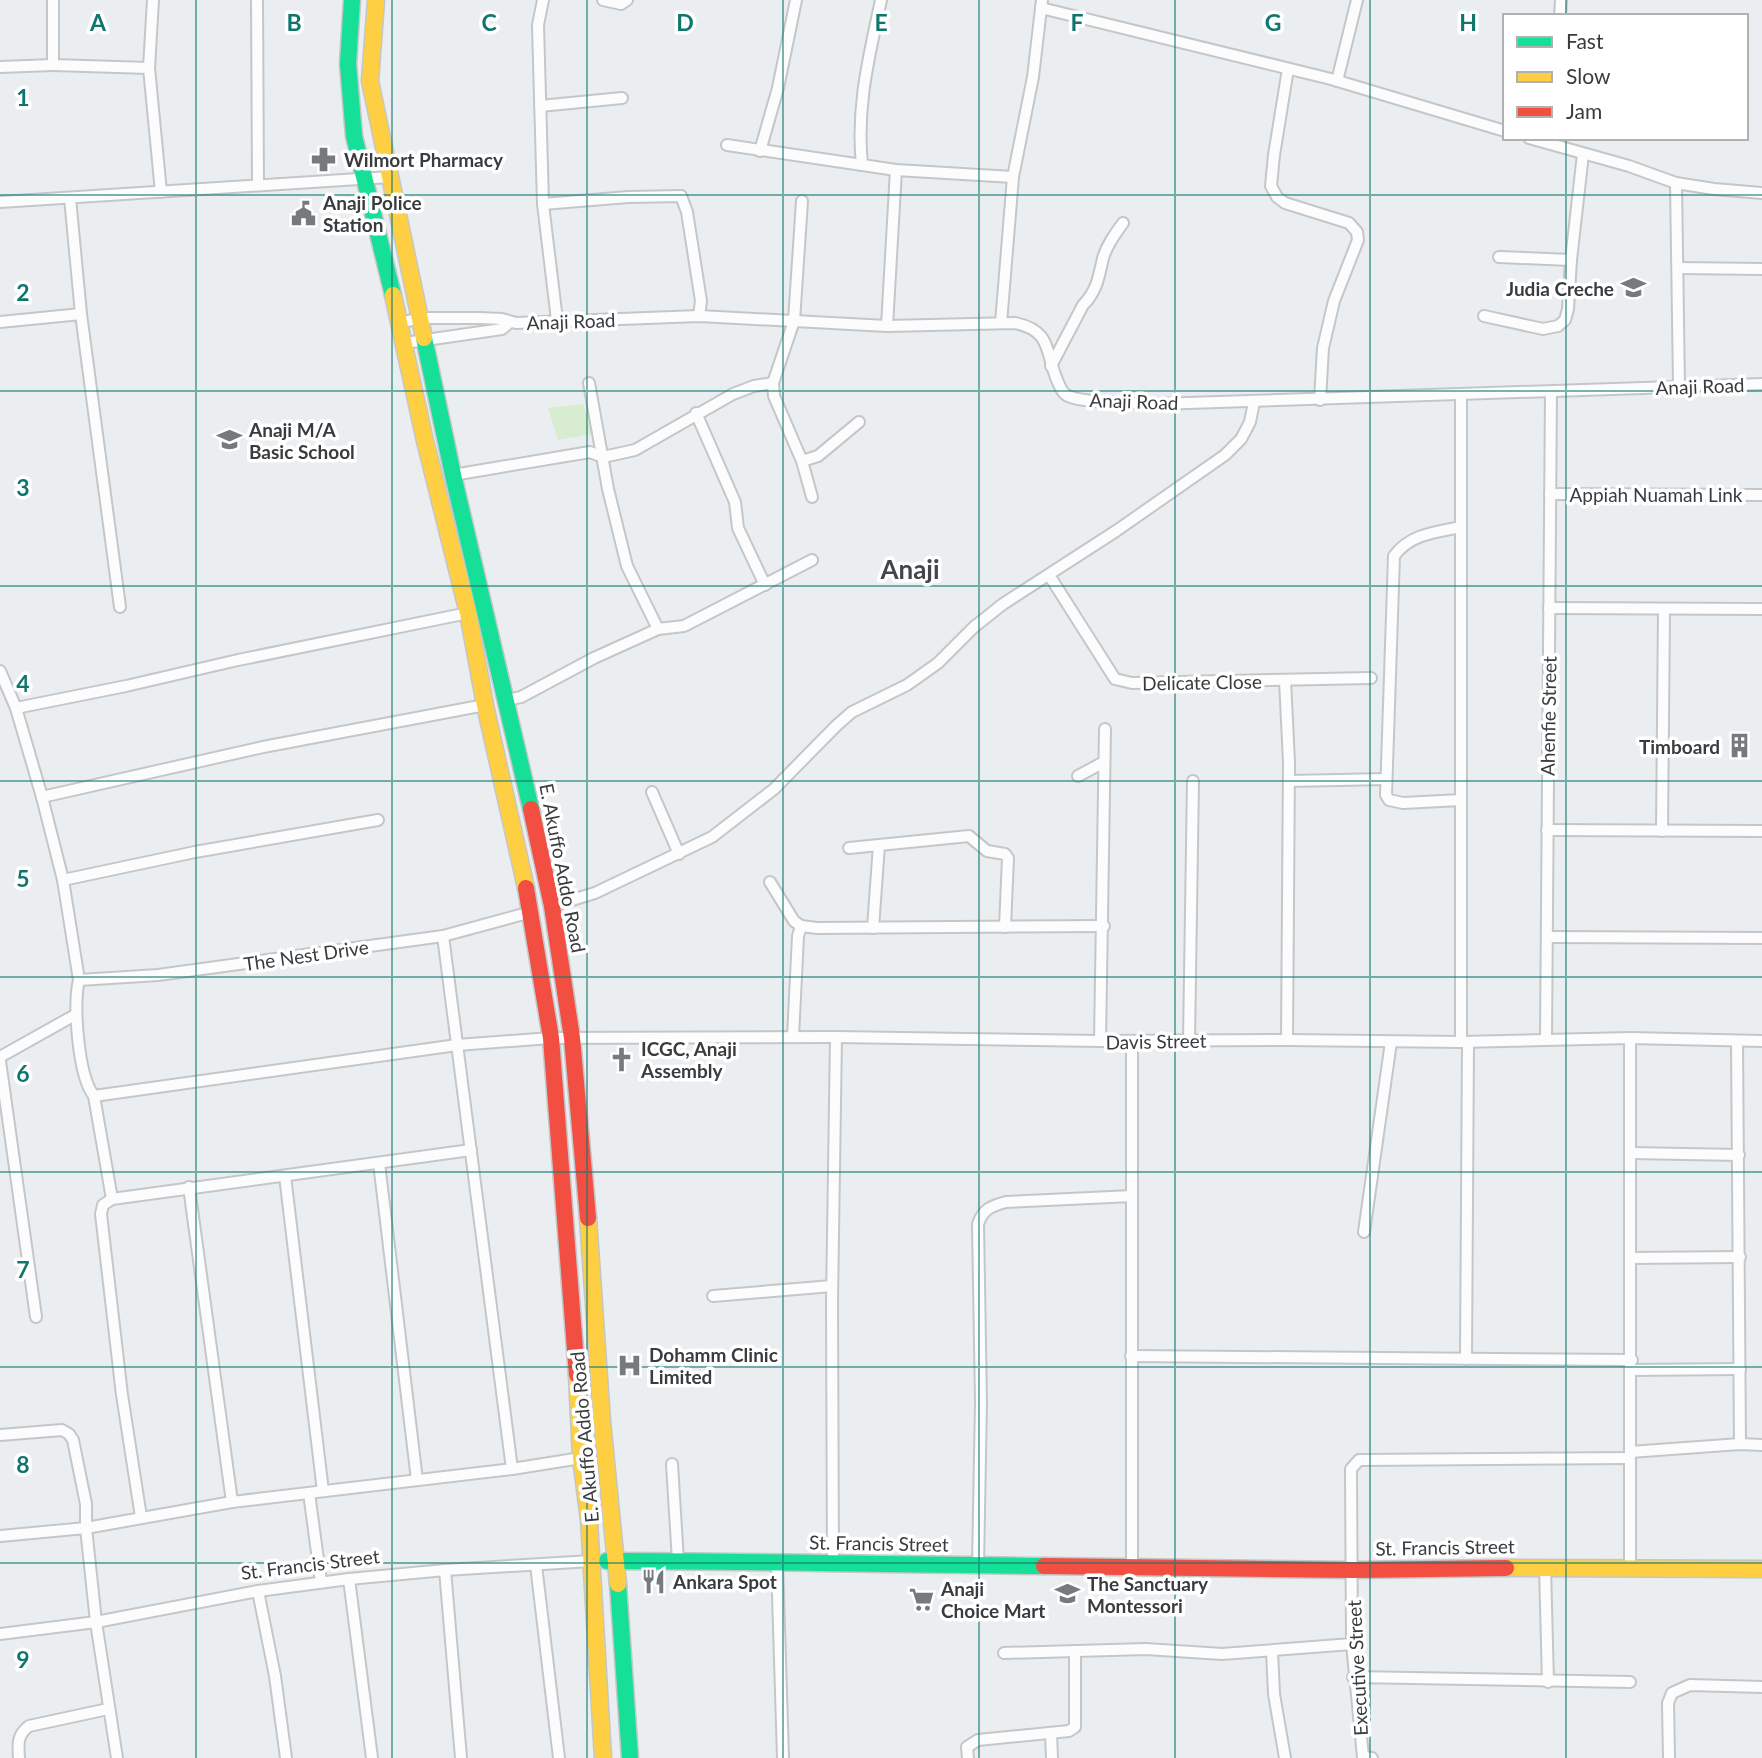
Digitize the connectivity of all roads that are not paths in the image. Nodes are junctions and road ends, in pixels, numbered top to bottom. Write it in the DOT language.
graph roads {
  1 [pos="53,0"];
  2 [pos="153,0"];
  3 [pos="257,0"];
  4 [pos="352,0"];
  5 [pos="376,0"];
  6 [pos="543,0"];
  7 [pos="603,0"];
  8 [pos="627,0"];
  9 [pos="796,0"];
  10 [pos="881,0"];
  11 [pos="1357,0"];
  12 [pos="1042,4"];
  13 [pos="53,65"];
  14 [pos="0,67"];
  15 [pos="149,68"];
  16 [pos="1288,69"];
  17 [pos="1337,81"];
  18 [pos="622,98"];
  19 [pos="540,106"];
  20 [pos="1503,130"];
  21 [pos="1555,142"];
  22 [pos="727,145"];
  23 [pos="760,151"];
  24 [pos="1583,154"];
  25 [pos="862,165"];
  26 [pos="896,170"];
  27 [pos="390,177"];
  28 [pos="1013,177"];
  29 [pos="363,179"];
  30 [pos="258,183"];
  31 [pos="1676,183"];
  32 [pos="161,192"];
  33 [pos="1762,193"];
  34 [pos="70,198"];
  35 [pos="802,201"];
  36 [pos="0,202"];
  37 [pos="543,204"];
  38 [pos="1123,223"];
  39 [pos="1499,257"];
  40 [pos="1571,260"];
  41 [pos="1678,268"];
  42 [pos="1762,269"];
  43 [pos="80,314"];
  44 [pos="699,316"];
  45 [pos="1484,316"];
  46 [pos="420,318"];
  47 [pos="557,320"];
  48 [pos="794,321"];
  49 [pos="0,323"];
  50 [pos="400,323"];
  51 [pos="509,323"];
  52 [pos="1000,323"];
  53 [pos="887,326"];
  54 [pos="424,340"];
  55 [pos="405,343"];
  56 [pos="1051,366"];
  57 [pos="589,383"];
  58 [pos="773,383"];
  59 [pos="1762,384"];
  60 [pos="1679,386"];
  61 [pos="1551,392"];
  62 [pos="1461,394"];
  63 [pos="1320,400"];
  64 [pos="1254,402"];
  65 [pos="696,413"];
  66 [pos="859,422"];
  67 [pos="603,457"];
  68 [pos="802,461"];
  69 [pos="453,475"];
  70 [pos="1550,494"];
  71 [pos="1762,495"];
  72 [pos="812,496"];
  73 [pos="1461,527"];
  74 [pos="812,560"];
  75 [pos="1049,575"];
  76 [pos="765,584"];
  77 [pos="120,607"];
  78 [pos="1549,608"];
  79 [pos="1762,609"];
  80 [pos="1664,610"];
  81 [pos="468,613"];
  82 [pos="658,629"];
  83 [pos="0,671"];
  84 [pos="1371,678"];
  85 [pos="1285,680"];
  86 [pos="507,700"];
  87 [pos="485,705"];
  88 [pos="16,708"];
  89 [pos="1105,729"];
  90 [pos="1104,762"];
  91 [pos="1078,776"];
  92 [pos="1386,779"];
  93 [pos="1193,781"];
  94 [pos="1289,781"];
  95 [pos="652,792"];
  96 [pos="42,797"];
  97 [pos="1461,800"];
  98 [pos="378,820"];
  99 [pos="1547,830"];
  100 [pos="1662,831"];
  101 [pos="1762,831"];
  102 [pos="878,845"];
  103 [pos="849,848"];
  104 [pos="679,854"];
  105 [pos="63,880"];
  106 [pos="770,882"];
  107 [pos="552,906"];
  108 [pos="531,912"];
  109 [pos="801,926"];
  110 [pos="1104,926"];
  111 [pos="1005,927"];
  112 [pos="873,928"];
  113 [pos="443,936"];
  114 [pos="1547,937"];
  115 [pos="1762,938"];
  116 [pos="79,980"];
  117 [pos="75,1015"];
  118 [pos="793,1037"];
  119 [pos="836,1037"];
  120 [pos="551,1038"];
  121 [pos="572,1038"];
  122 [pos="1630,1038"];
  123 [pos="1546,1039"];
  124 [pos="1287,1040"];
  125 [pos="1100,1041"];
  126 [pos="1132,1041"];
  127 [pos="1189,1041"];
  128 [pos="1737,1041"];
  129 [pos="1762,1041"];
  130 [pos="1391,1042"];
  131 [pos="1465,1042"];
  132 [pos="457,1045"];
  133 [pos="0,1059"];
  134 [pos="94,1096"];
  135 [pos="471,1150"];
  136 [pos="1631,1153"];
  137 [pos="1739,1155"];
  138 [pos="379,1163"];
  139 [pos="285,1176"];
  140 [pos="189,1187"];
  141 [pos="1132,1196"];
  142 [pos="112,1199"];
  143 [pos="1364,1232"];
  144 [pos="1740,1257"];
  145 [pos="1631,1258"];
  146 [pos="832,1286"];
  147 [pos="713,1296"];
  148 [pos="36,1317"];
  149 [pos="1131,1356"];
  150 [pos="1466,1359"];
  151 [pos="1632,1365"];
  152 [pos="1740,1368"];
  153 [pos="0,1435"];
  154 [pos="1740,1444"];
  155 [pos="1762,1445"];
  156 [pos="1630,1455"];
  157 [pos="581,1458"];
  158 [pos="672,1464"];
  159 [pos="512,1469"];
  160 [pos="417,1480"];
  161 [pos="323,1491"];
  162 [pos="309,1493"];
  163 [pos="232,1503"];
  164 [pos="141,1517"];
  165 [pos="86,1528"];
  166 [pos="0,1536"];
  167 [pos="591,1561"];
  168 [pos="615,1561"];
  169 [pos="678,1561"];
  170 [pos="777,1561"];
  171 [pos="536,1564"];
  172 [pos="833,1564"];
  173 [pos="978,1566"];
  174 [pos="1132,1567"];
  175 [pos="1545,1567"];
  176 [pos="1630,1568"];
  177 [pos="1762,1569"];
  178 [pos="444,1570"];
  179 [pos="1353,1570"];
  180 [pos="349,1579"];
  181 [pos="321,1582"];
  182 [pos="258,1591"];
  183 [pos="96,1622"];
  184 [pos="0,1634"];
  185 [pos="1352,1644"];
  186 [pos="1074,1651"];
  187 [pos="1272,1651"];
  188 [pos="1004,1654"];
  189 [pos="1353,1677"];
  190 [pos="1548,1682"];
  191 [pos="1630,1682"];
  192 [pos="1762,1687"];
  193 [pos="108,1709"];
  194 [pos="1051,1733"];
  195 [pos="19,1758"];
  196 [pos="117,1758"];
  197 [pos="286,1758"];
  198 [pos="372,1758"];
  199 [pos="461,1758"];
  200 [pos="559,1758"];
  201 [pos="603,1758"];
  202 [pos="630,1758"];
  203 [pos="783,1758"];
  204 [pos="968,1758"];
  205 [pos="1052,1758"];
  206 [pos="1284,1758"];
  207 [pos="1366,1758"];
  208 [pos="1669,1758"];
  1 -- 13 [label="street"];
  2 -- 15 [label="street"];
  3 -- 30 [label="street"];
  4 -- 29 [label="main road, E. Akuffo Addo Road"];
  5 -- 27 [label="main road, E. Akuffo Addo Road"];
  6 -- 19 [label="street"];
  7 -- 8 [label="street"];
  9 -- 23 [label="street"];
  10 -- 25 [label="street"];
  11 -- 17 [label="street"];
  12 -- 16 [label="street"];
  12 -- 28 [label="street"];
  13 -- 14 [label="street"];
  13 -- 15 [label="street"];
  15 -- 32 [label="street"];
  16 -- 17 [label="street"];
  16 -- 63 [label="street"];
  17 -- 20 [label="street"];
  18 -- 19 [label="street"];
  19 -- 37 [label="street"];
  21 -- 24 [label="street"];
  22 -- 23 [label="street"];
  23 -- 25 [label="street"];
  24 -- 31 [label="street"];
  24 -- 40 [label="street"];
  25 -- 26 [label="street"];
  26 -- 28 [label="street"];
  26 -- 53 [label="street"];
  27 -- 29 [label="street"];
  27 -- 46 [label="main road, E. Akuffo Addo Road"];
  28 -- 52 [label="street"];
  29 -- 30 [label="street"];
  29 -- 50 [label="main road, E. Akuffo Addo Road"];
  30 -- 32 [label="street"];
  31 -- 33 [label="street"];
  31 -- 41 [label="street"];
  32 -- 34 [label="street"];
  34 -- 36 [label="street"];
  34 -- 43 [label="street"];
  35 -- 48 [label="street"];
  37 -- 44 [label="street"];
  37 -- 47 [label="street"];
  38 -- 56 [label="street"];
  39 -- 40 [label="street"];
  40 -- 45 [label="street"];
  41 -- 42 [label="street"];
  41 -- 60 [label="street"];
  43 -- 49 [label="street"];
  43 -- 77 [label="street"];
  44 -- 47 [label="street, Anaji Road"];
  44 -- 48 [label="street, Anaji Road"];
  46 -- 50 [label="street, Anaji Road"];
  46 -- 51 [label="street, Anaji Road"];
  46 -- 54 [label="main road, E. Akuffo Addo Road"];
  47 -- 51 [label="street, Anaji Road"];
  48 -- 53 [label="street, Anaji Road"];
  48 -- 58 [label="street"];
  50 -- 55 [label="main road, E. Akuffo Addo Road"];
  51 -- 54 [label="street, Anaji Road"];
  52 -- 53 [label="street, Anaji Road"];
  52 -- 56 [label="street, Anaji Road"];
  54 -- 55 [label="street, Anaji Road"];
  54 -- 69 [label="main road, E. Akuffo Addo Road"];
  55 -- 81 [label="main road, E. Akuffo Addo Road"];
  56 -- 64 [label="street, Anaji Road"];
  57 -- 67 [label="street"];
  58 -- 65 [label="street"];
  58 -- 68 [label="street"];
  59 -- 60 [label="street, Anaji Road"];
  60 -- 61 [label="street, Anaji Road"];
  61 -- 62 [label="street, Anaji Road"];
  61 -- 70 [label="street, Ahenfie Street"];
  62 -- 63 [label="street, Anaji Road"];
  62 -- 73 [label="street"];
  63 -- 64 [label="street, Anaji Road"];
  64 -- 75 [label="street"];
  65 -- 67 [label="street"];
  65 -- 76 [label="street"];
  66 -- 68 [label="street"];
  67 -- 69 [label="street"];
  67 -- 82 [label="street"];
  68 -- 72 [label="street"];
  69 -- 86 [label="main road, E. Akuffo Addo Road"];
  70 -- 71 [label="street, Appiah Nuamah Link"];
  70 -- 78 [label="street, Ahenfie Street"];
  73 -- 92 [label="street"];
  73 -- 97 [label="street"];
  74 -- 76 [label="street"];
  75 -- 85 [label="street, Delicate Close"];
  75 -- 104 [label="street"];
  76 -- 82 [label="street"];
  78 -- 80 [label="street"];
  78 -- 99 [label="street, Ahenfie Street"];
  79 -- 80 [label="street"];
  80 -- 100 [label="street"];
  81 -- 87 [label="main road, E. Akuffo Addo Road"];
  81 -- 88 [label="street"];
  82 -- 86 [label="street"];
  83 -- 88 [label="street"];
  84 -- 85 [label="street, Delicate Close"];
  85 -- 94 [label="street"];
  86 -- 107 [label="main road, E. Akuffo Addo Road"];
  87 -- 96 [label="street"];
  87 -- 108 [label="main road, E. Akuffo Addo Road"];
  88 -- 96 [label="street"];
  89 -- 90 [label="street"];
  90 -- 91 [label="street"];
  90 -- 110 [label="street"];
  92 -- 94 [label="street"];
  92 -- 97 [label="street"];
  93 -- 127 [label="street"];
  94 -- 124 [label="street"];
  95 -- 104 [label="street"];
  96 -- 105 [label="street"];
  97 -- 131 [label="street"];
  98 -- 105 [label="street"];
  99 -- 100 [label="street"];
  99 -- 114 [label="street, Ahenfie Street"];
  100 -- 101 [label="street"];
  102 -- 103 [label="street"];
  102 -- 111 [label="street"];
  102 -- 112 [label="street"];
  104 -- 107 [label="street"];
  105 -- 116 [label="street"];
  106 -- 109 [label="street"];
  107 -- 121 [label="main road, E. Akuffo Addo Road"];
  108 -- 113 [label="street, The Nest Drive"];
  108 -- 120 [label="main road, E. Akuffo Addo Road"];
  109 -- 112 [label="street"];
  109 -- 118 [label="street"];
  110 -- 111 [label="street"];
  110 -- 125 [label="street"];
  111 -- 112 [label="street"];
  113 -- 116 [label="street, The Nest Drive"];
  113 -- 132 [label="street"];
  114 -- 115 [label="street"];
  114 -- 123 [label="street, Ahenfie Street"];
  116 -- 117 [label="street"];
  117 -- 133 [label="street"];
  117 -- 134 [label="street"];
  118 -- 119 [label="street, Davis Street"];
  118 -- 121 [label="street, Davis Street"];
  119 -- 125 [label="street, Davis Street"];
  119 -- 146 [label="street"];
  120 -- 121 [label="street, Davis Street"];
  120 -- 132 [label="street, Davis Street"];
  120 -- 157 [label="main road, E. Akuffo Addo Road"];
  121 -- 168 [label="main road, E. Akuffo Addo Road"];
  122 -- 123 [label="street, Davis Street"];
  122 -- 128 [label="street, Davis Street"];
  122 -- 136 [label="street"];
  123 -- 131 [label="street, Davis Street"];
  124 -- 127 [label="street, Davis Street"];
  124 -- 130 [label="street, Davis Street"];
  125 -- 126 [label="street, Davis Street"];
  126 -- 127 [label="street, Davis Street"];
  126 -- 141 [label="street"];
  128 -- 129 [label="street, Davis Street"];
  128 -- 137 [label="street"];
  130 -- 131 [label="street, Davis Street"];
  130 -- 143 [label="street"];
  131 -- 150 [label="street"];
  132 -- 134 [label="street, Davis Street"];
  132 -- 135 [label="street"];
  133 -- 148 [label="street"];
  134 -- 142 [label="street"];
  135 -- 138 [label="street"];
  135 -- 159 [label="street"];
  136 -- 137 [label="street"];
  136 -- 145 [label="street"];
  137 -- 144 [label="street"];
  138 -- 139 [label="street"];
  138 -- 160 [label="street"];
  139 -- 140 [label="street"];
  139 -- 161 [label="street"];
  140 -- 142 [label="street"];
  140 -- 163 [label="street"];
  141 -- 149 [label="street"];
  141 -- 173 [label="street"];
  142 -- 164 [label="street"];
  144 -- 145 [label="street"];
  144 -- 152 [label="street"];
  145 -- 151 [label="street"];
  146 -- 147 [label="street"];
  146 -- 172 [label="street"];
  149 -- 150 [label="street"];
  149 -- 174 [label="street"];
  150 -- 151 [label="street"];
  151 -- 152 [label="street"];
  151 -- 156 [label="street"];
  152 -- 154 [label="street"];
  153 -- 165 [label="street"];
  154 -- 155 [label="street, Executive Street"];
  154 -- 156 [label="street, Executive Street"];
  156 -- 176 [label="street"];
  156 -- 179 [label="street, Executive Street"];
  157 -- 159 [label="street"];
  157 -- 167 [label="main road, E. Akuffo Addo Road"];
  158 -- 169 [label="street"];
  159 -- 160 [label="street"];
  160 -- 161 [label="street"];
  161 -- 162 [label="street"];
  162 -- 163 [label="street"];
  162 -- 181 [label="street"];
  163 -- 164 [label="street"];
  164 -- 165 [label="street"];
  165 -- 166 [label="street"];
  165 -- 183 [label="street"];
  167 -- 168 [label="main road, St. Francis Street"];
  167 -- 171 [label="street, St. Francis Street"];
  167 -- 201 [label="main road, E. Akuffo Addo Road"];
  168 -- 169 [label="main road, St. Francis Street"];
  168 -- 202 [label="main road, E. Akuffo Addo Road"];
  169 -- 170 [label="main road, St. Francis Street"];
  170 -- 172 [label="main road, St. Francis Street"];
  170 -- 203 [label="street"];
  171 -- 178 [label="street, St. Francis Street"];
  171 -- 200 [label="street"];
  172 -- 173 [label="main road, St. Francis Street"];
  173 -- 174 [label="main road, St. Francis Street"];
  174 -- 179 [label="main road, St. Francis Street"];
  175 -- 176 [label="main road, St. Francis Street"];
  175 -- 179 [label="main road, St. Francis Street"];
  175 -- 190 [label="street"];
  176 -- 177 [label="main road, St. Francis Street"];
  178 -- 180 [label="street, St. Francis Street"];
  178 -- 199 [label="street"];
  179 -- 185 [label="street, Executive Street"];
  180 -- 181 [label="street, St. Francis Street"];
  180 -- 198 [label="street"];
  181 -- 182 [label="street, St. Francis Street"];
  182 -- 183 [label="street, St. Francis Street"];
  182 -- 197 [label="street"];
  183 -- 184 [label="street, St. Francis Street"];
  183 -- 193 [label="street"];
  185 -- 187 [label="street"];
  185 -- 189 [label="street, Executive Street"];
  186 -- 187 [label="street"];
  186 -- 188 [label="street"];
  186 -- 194 [label="street"];
  187 -- 206 [label="street"];
  189 -- 190 [label="street"];
  189 -- 207 [label="street, Executive Street"];
  190 -- 191 [label="street"];
  192 -- 208 [label="street"];
  193 -- 195 [label="street"];
  193 -- 196 [label="street"];
  194 -- 204 [label="street"];
  194 -- 205 [label="street"];
}
